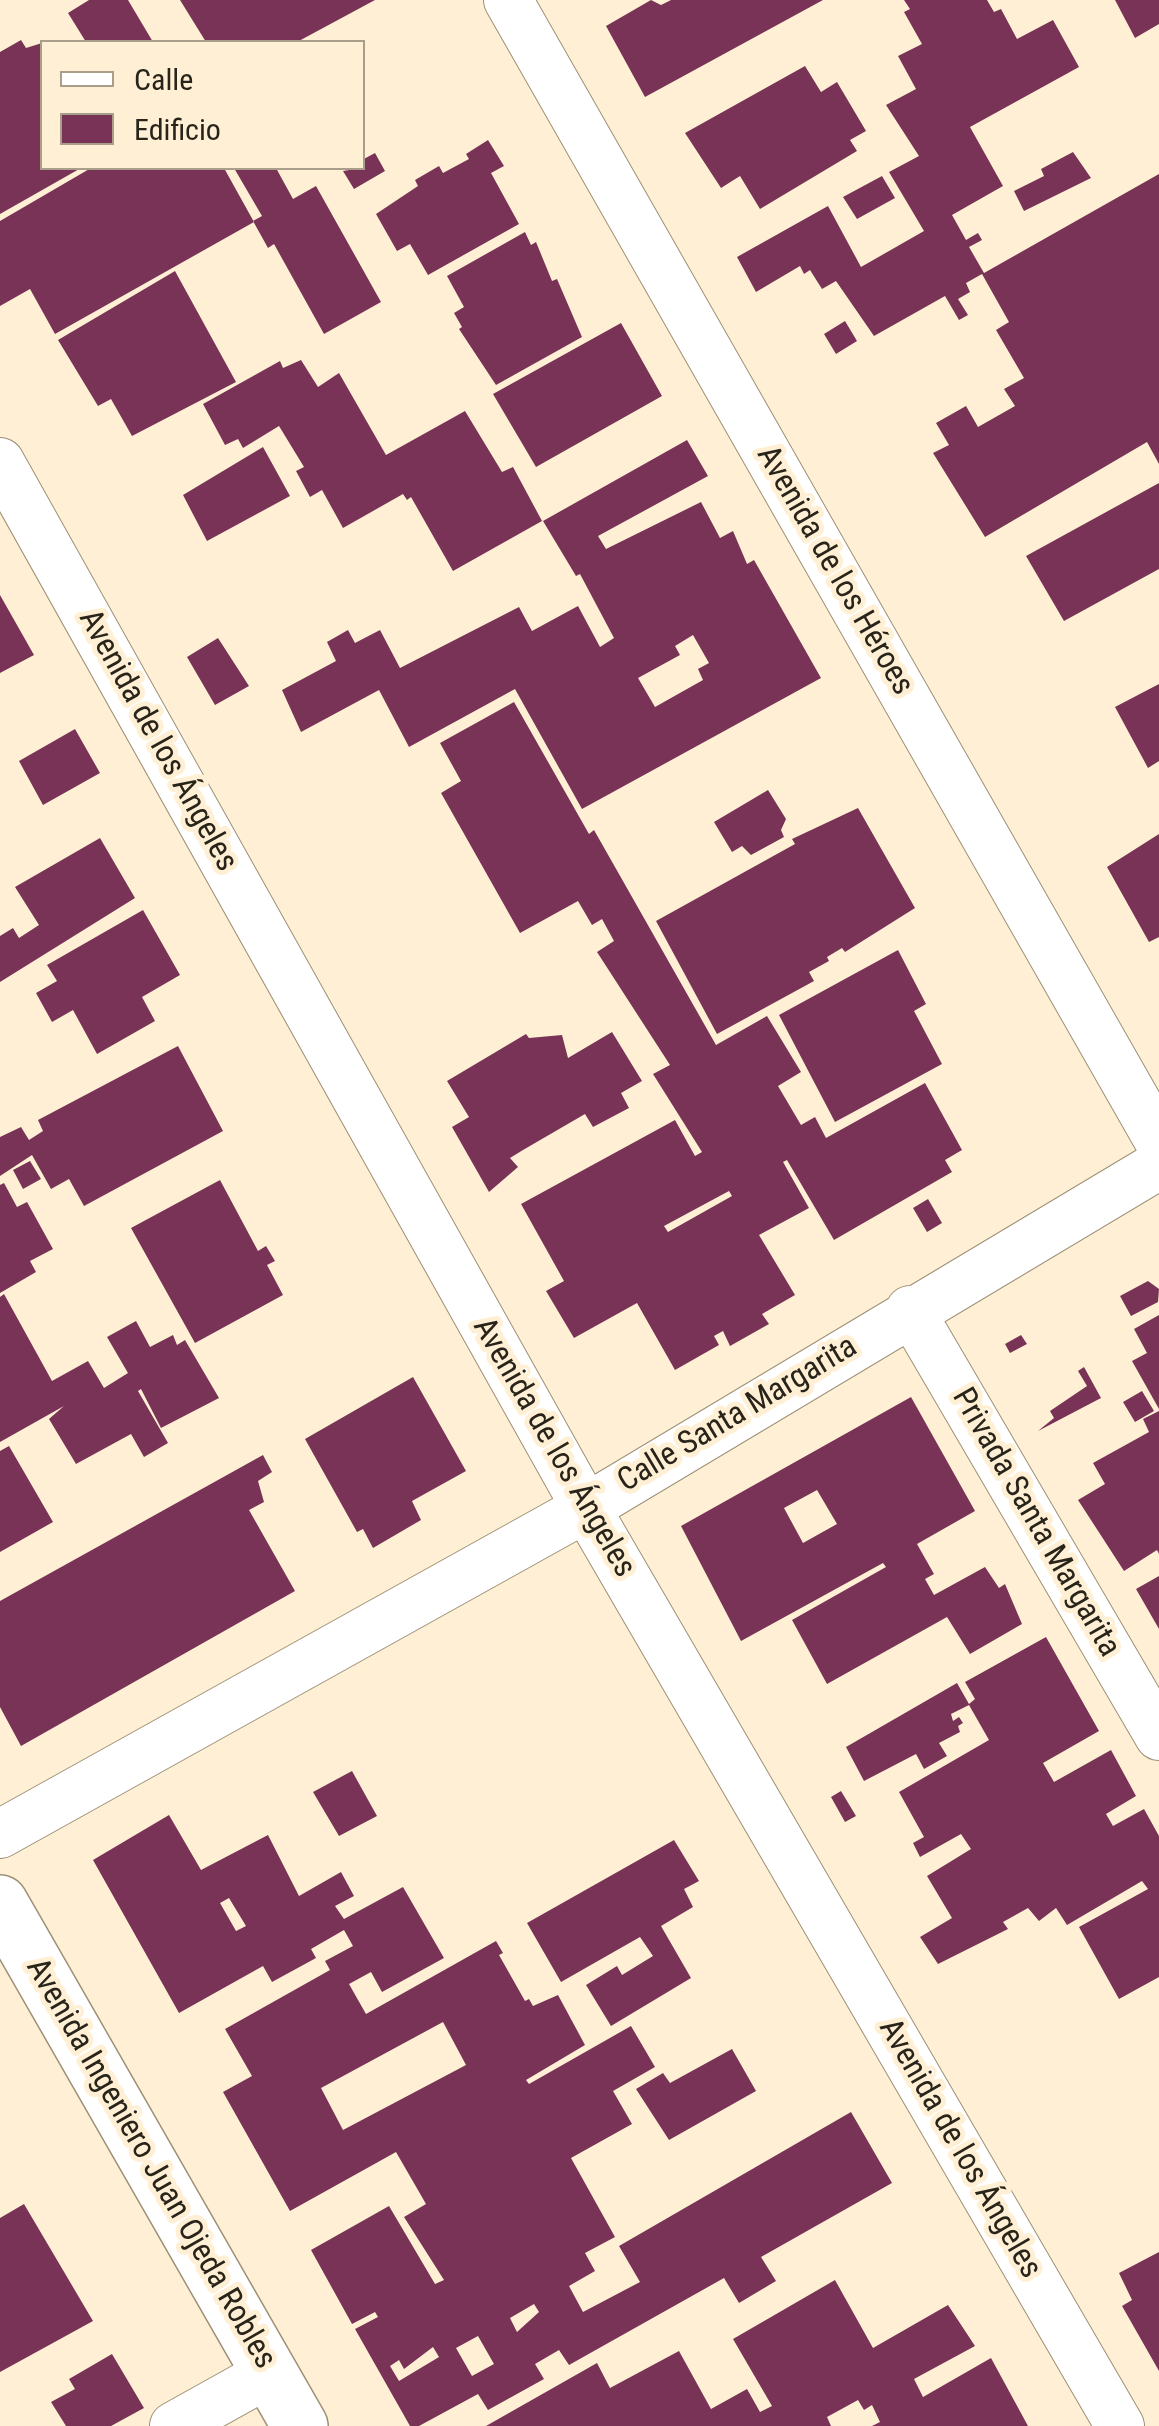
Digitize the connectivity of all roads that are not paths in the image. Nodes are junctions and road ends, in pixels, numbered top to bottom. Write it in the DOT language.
graph roads {
  1 [pos="508,0"];
  2 [pos="0,462"];
  3 [pos="1159,1141"];
  4 [pos="1159,1166"];
  5 [pos="910,1310"];
  6 [pos="586,1508"];
  7 [pos="1159,1736"];
  8 [pos="0,1834"];
  9 [pos="0,1903"];
  10 [pos="270,2372"];
  11 [pos="174,2426"];
  12 [pos="300,2426"];
  13 [pos="1120,2426"];
  1 -- 3 [label="street, Avenida de los Héroes"];
  2 -- 6 [label="street, Avenida de los Ángeles"];
  4 -- 5 [label="street, Calle Santa Margarita"];
  5 -- 6 [label="street, Calle Santa Margarita"];
  5 -- 7 [label="street, Privada Santa Margarita"];
  6 -- 8 [label="street, Calle Santa Margarita"];
  6 -- 13 [label="street, Avenida de los Ángeles"];
  9 -- 10 [label="main road, Avenida Ingeniero Juan Ojeda Robles"];
  10 -- 11 [label="street"];
  10 -- 12 [label="main road, Avenida Ingeniero Juan Ojeda Robles"];
}
